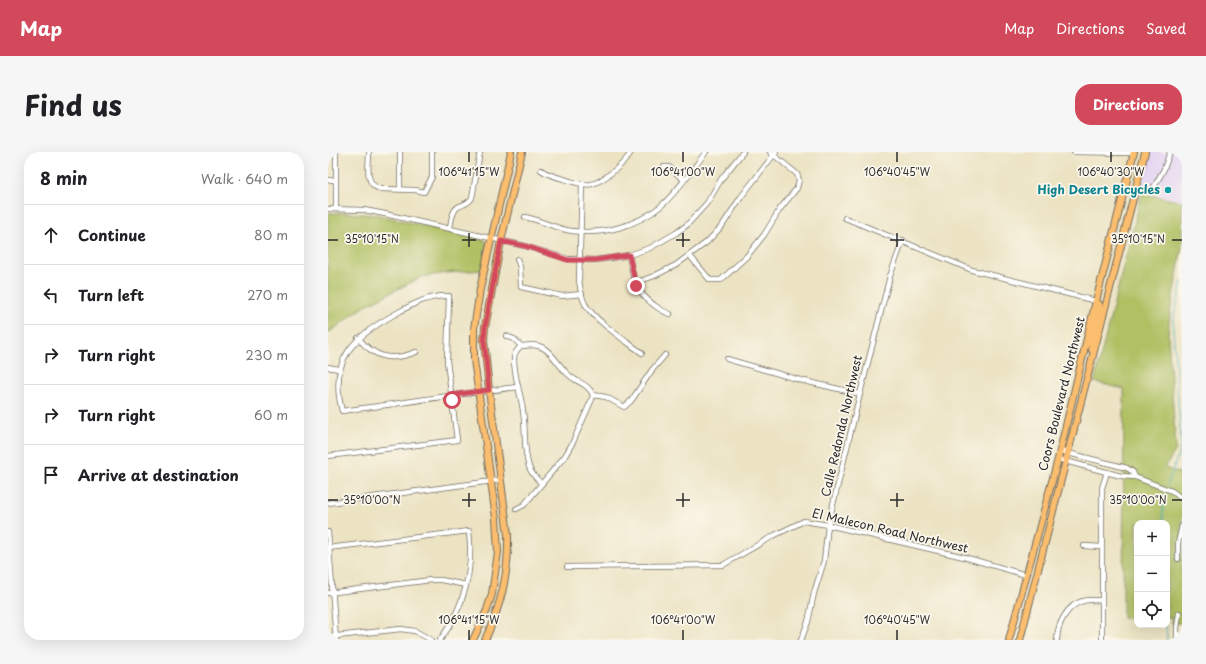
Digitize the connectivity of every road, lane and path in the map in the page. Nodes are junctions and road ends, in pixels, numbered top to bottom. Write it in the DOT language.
graph roads {
  1 [pos="336,152"];
  2 [pos="369,152"];
  3 [pos="400,152"];
  4 [pos="432,152"];
  5 [pos="480,152"];
  6 [pos="511,152"];
  7 [pos="522,152"];
  8 [pos="632,152"];
  9 [pos="706,152"];
  10 [pos="743,152"];
  11 [pos="1074,152"];
  12 [pos="1145,152"];
  13 [pos="1170,152"];
  14 [pos="773,153"];
  15 [pos="1116,153"];
  16 [pos="1134,153"];
  17 [pos="664,167"];
  18 [pos="541,170"];
  19 [pos="328,180"];
  20 [pos="336,180"];
  21 [pos="684,180"];
  22 [pos="582,185"];
  23 [pos="1154,188"];
  24 [pos="400,189"];
  25 [pos="328,209"];
  26 [pos="336,209"];
  27 [pos="525,217"];
  28 [pos="845,218"];
  29 [pos="450,228"];
  30 [pos="581,232"];
  31 [pos="492,238"];
  32 [pos="903,240"];
  33 [pos="501,241"];
  34 [pos="629,255"];
  35 [pos="690,256"];
  36 [pos="518,259"];
  37 [pos="580,260"];
  38 [pos="635,283"];
  39 [pos="582,294"];
  40 [pos="1096,301"];
  41 [pos="670,314"];
  42 [pos="506,336"];
  43 [pos="358,338"];
  44 [pos="521,346"];
  45 [pos="416,352"];
  46 [pos="642,353"];
  47 [pos="665,355"];
  48 [pos="1093,355"];
  49 [pos="727,359"];
  50 [pos="328,367"];
  51 [pos="338,369"];
  52 [pos="518,387"];
  53 [pos="489,390"];
  54 [pos="478,391"];
  55 [pos="860,394"];
  56 [pos="452,395"];
  57 [pos="593,395"];
  58 [pos="1060,451"];
  59 [pos="1068,454"];
  60 [pos="328,456"];
  61 [pos="1058,459"];
  62 [pos="1066,461"];
  63 [pos="1107,472"];
  64 [pos="1135,477"];
  65 [pos="500,480"];
  66 [pos="491,481"];
  67 [pos="542,484"];
  68 [pos="1182,499"];
  69 [pos="328,503"];
  70 [pos="516,509"];
  71 [pos="828,525"];
  72 [pos="1182,526"];
  73 [pos="328,532"];
  74 [pos="1084,546"];
  75 [pos="1102,547"];
  76 [pos="329,548"];
  77 [pos="1178,559"];
  78 [pos="567,567"];
  79 [pos="1026,575"];
  80 [pos="466,585"];
  81 [pos="330,593"];
  82 [pos="1102,600"];
  83 [pos="1179,613"];
  84 [pos="328,637"];
  85 [pos="336,638"];
  86 [pos="430,640"];
  87 [pos="440,640"];
  88 [pos="472,640"];
  89 [pos="485,640"];
  90 [pos="801,640"];
  91 [pos="1009,640"];
  92 [pos="1020,640"];
  93 [pos="1057,640"];
  94 [pos="1102,640"];
  95 [pos="1177,640"];
  1 -- 20 [label="street"];
  2 -- 24 [label="street"];
  3 -- 24 [label="street"];
  4 -- 24 [label="street"];
  5 -- 29 [label="street"];
  6 -- 31 [label="main road"];
  7 -- 33 [label="main road"];
  8 -- 22 [label="street"];
  9 -- 21 [label="street"];
  10 -- 34 [label="street"];
  11 -- 15 [label="street"];
  12 -- 48 [label="main road, Coors Boulevard Northwest"];
  13 -- 23 [label="street"];
  14 -- 35 [label="street"];
  14 -- 35 [label="street"];
  15 -- 16 [label="street"];
  16 -- 40 [label="main road, Coors Boulevard Northwest"];
  17 -- 21 [label="street"];
  18 -- 22 [label="street"];
  19 -- 20 [label="street"];
  20 -- 26 [label="street"];
  21 -- 30 [label="street"];
  22 -- 30 [label="street"];
  25 -- 26 [label="street"];
  26 -- 29 [label="street"];
  27 -- 30 [label="street"];
  28 -- 32 [label="street"];
  29 -- 31 [label="street"];
  30 -- 37 [label="street"];
  31 -- 33 [label="street"];
  31 -- 54 [label="main road"];
  32 -- 40 [label="street"];
  32 -- 55 [label="street, Calle Redonda Northwest"];
  33 -- 37 [label="street"];
  33 -- 53 [label="main road"];
  34 -- 37 [label="street"];
  34 -- 38 [label="street"];
  35 -- 38 [label="street"];
  36 -- 39 [label="street"];
  37 -- 39 [label="street"];
  38 -- 41 [label="street"];
  39 -- 46 [label="street"];
  40 -- 48 [label="main road"];
  40 -- 58 [label="main road, Coors Boulevard Northwest"];
  42 -- 44 [label="street"];
  43 -- 45 [label="street"];
  43 -- 51 [label="street"];
  43 -- 56 [label="street"];
  44 -- 52 [label="street"];
  44 -- 57 [label="street"];
  47 -- 57 [label="street"];
  48 -- 59 [label="main road, Coors Boulevard Northwest"];
  49 -- 55 [label="street"];
  50 -- 51 [label="street"];
  51 -- 56 [label="street"];
  52 -- 53 [label="street"];
  52 -- 67 [label="street"];
  53 -- 54 [label="street"];
  53 -- 65 [label="main road"];
  54 -- 56 [label="street"];
  54 -- 66 [label="main road"];
  55 -- 71 [label="street, Calle Redonda Northwest"];
  56 -- 60 [label="street"];
  57 -- 67 [label="street"];
  58 -- 59 [label="street"];
  58 -- 61 [label="main road, Coors Boulevard Northwest"];
  59 -- 62 [label="main road, Coors Boulevard Northwest"];
  59 -- 64 [label="street"];
  61 -- 62 [label="street"];
  61 -- 79 [label="main road, Coors Boulevard Northwest"];
  62 -- 63 [label="street"];
  62 -- 92 [label="main road, Coors Boulevard Northwest"];
  63 -- 64 [label="street"];
  63 -- 75 [label="street"];
  64 -- 68 [label="street"];
  65 -- 66 [label="street"];
  65 -- 89 [label="main road"];
  66 -- 69 [label="street"];
  66 -- 88 [label="main road"];
  67 -- 70 [label="street"];
  71 -- 78 [label="street, El Malecon Road Northwest"];
  71 -- 79 [label="street, El Malecon Road Northwest"];
  71 -- 90 [label="street, Calle Redonda Northwest"];
  72 -- 77 [label="street"];
  73 -- 76 [label="street"];
  74 -- 75 [label="street"];
  75 -- 82 [label="street"];
  76 -- 80 [label="street"];
  76 -- 81 [label="street"];
  79 -- 91 [label="main road, Coors Boulevard Northwest"];
  80 -- 81 [label="street"];
  80 -- 87 [label="street"];
  81 -- 85 [label="street"];
  82 -- 93 [label="street"];
  82 -- 94 [label="street"];
  83 -- 95 [label="street"];
  84 -- 85 [label="street"];
  85 -- 86 [label="street"];
}
